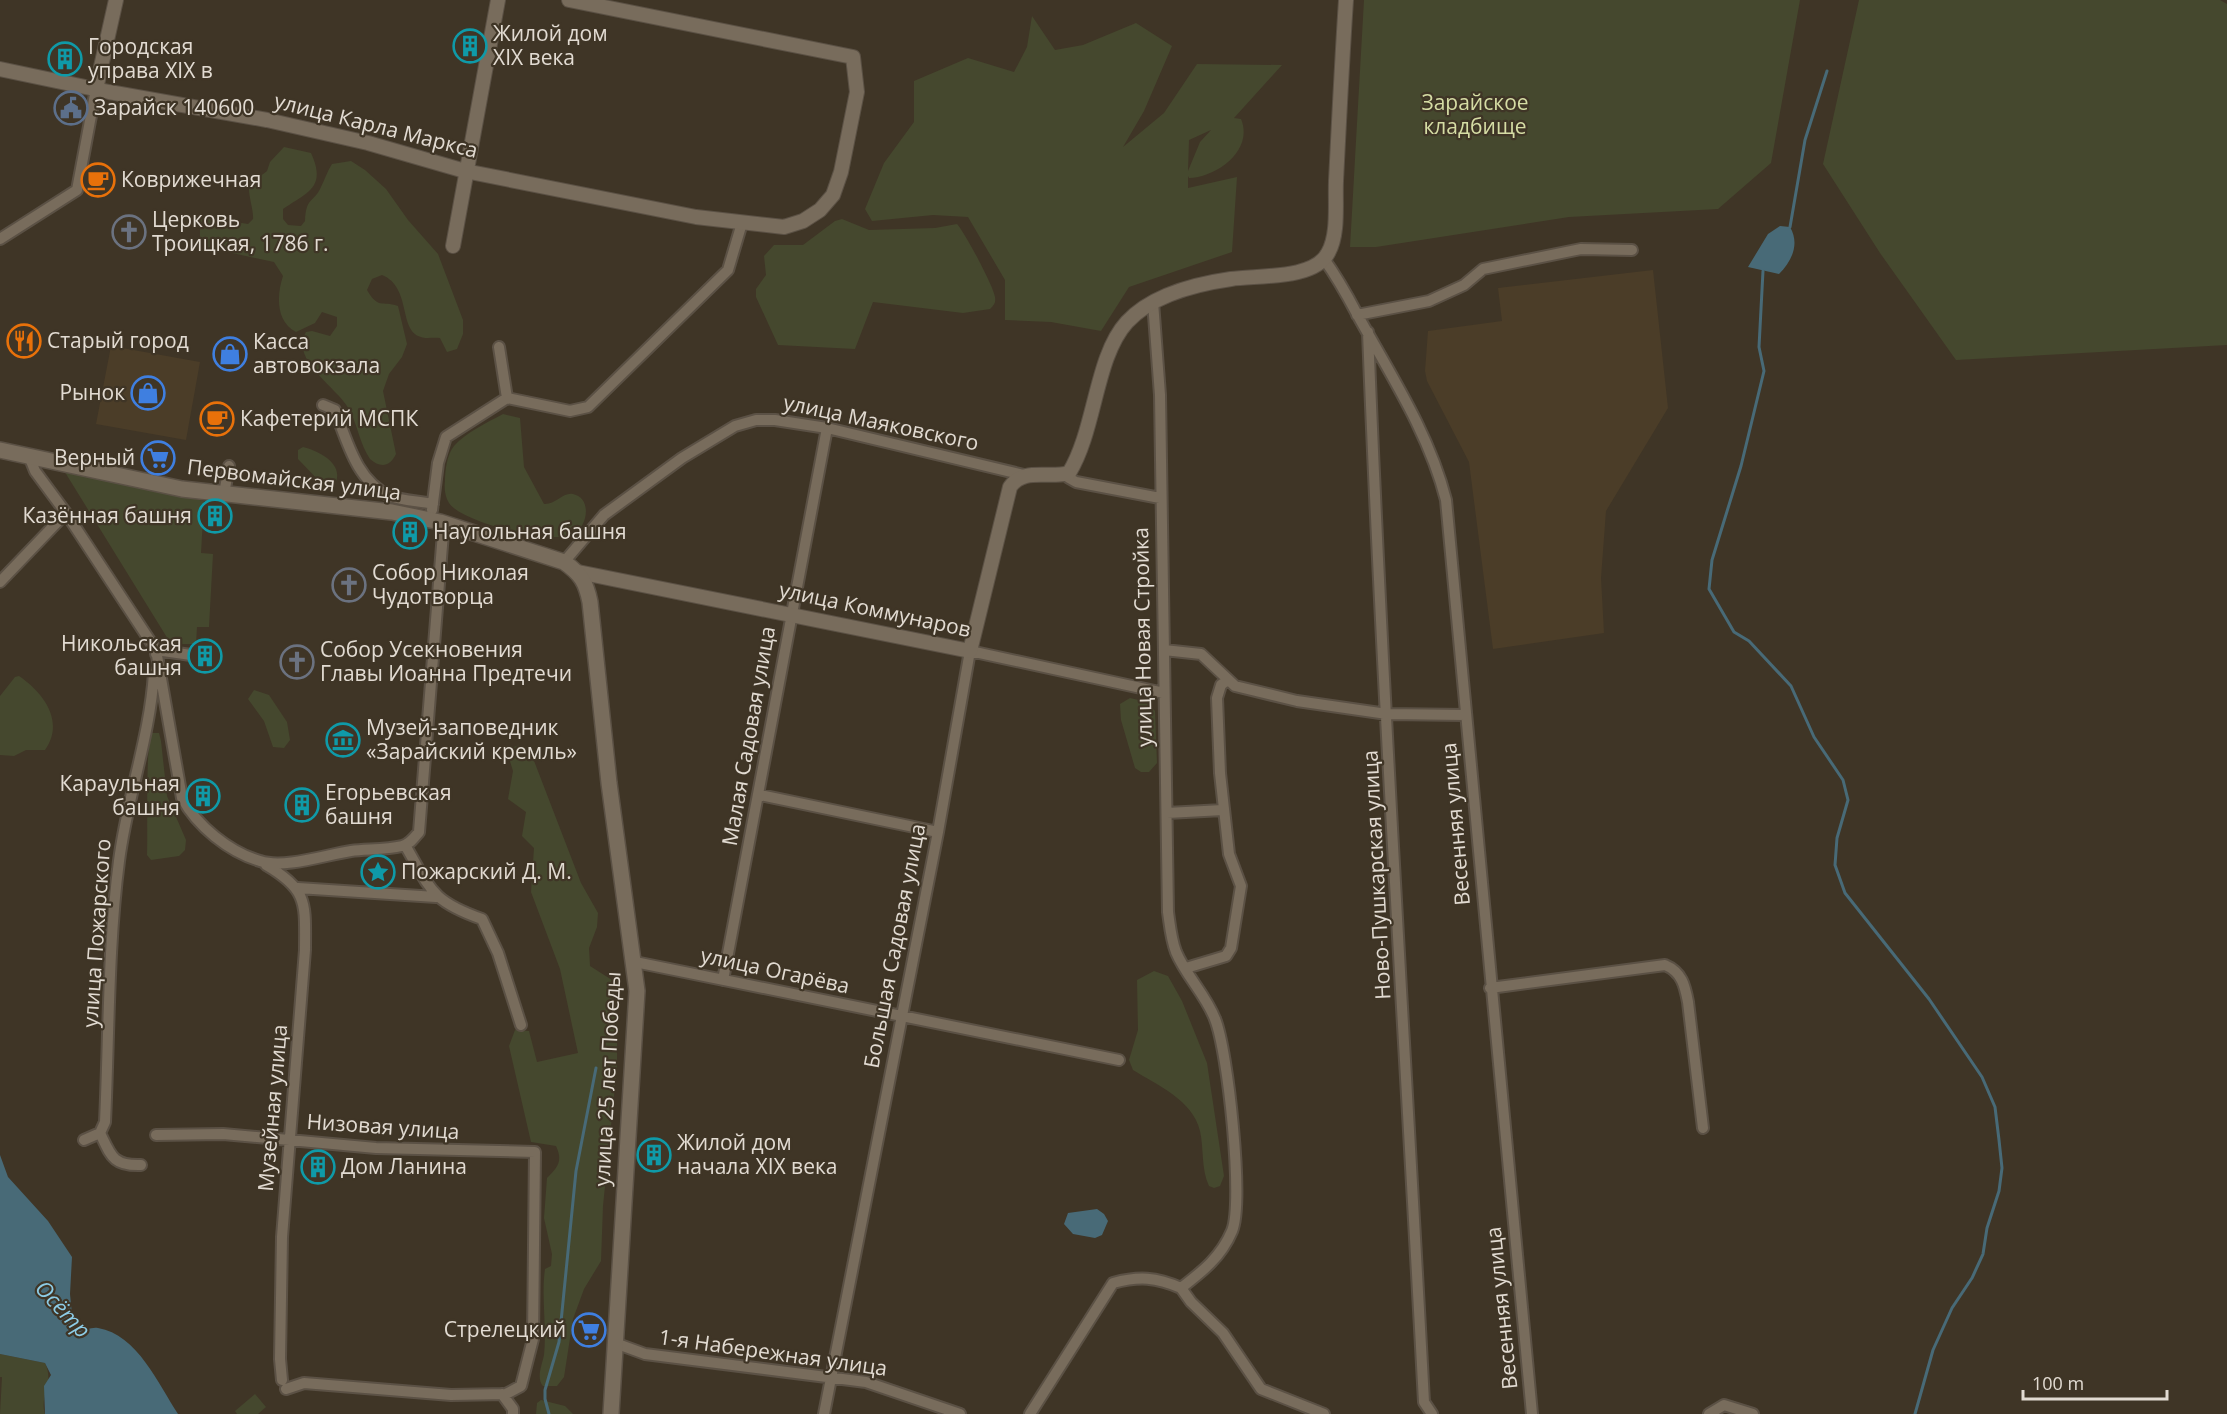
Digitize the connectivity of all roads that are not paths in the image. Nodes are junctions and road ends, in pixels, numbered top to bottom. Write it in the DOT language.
graph roads {
  1 [pos="116,0"];
  2 [pos="498,0"];
  3 [pos="569,0"];
  4 [pos="1346,0"];
  5 [pos="0,69"];
  6 [pos="96,89"];
  7 [pos="465,171"];
  8 [pos="742,223"];
  9 [pos="0,238"];
  10 [pos="453,246"];
  11 [pos="1632,250"];
  12 [pos="1324,260"];
  13 [pos="1154,302"];
  14 [pos="1358,315"];
  15 [pos="1368,332"];
  16 [pos="499,347"];
  17 [pos="507,398"];
  18 [pos="323,405"];
  19 [pos="828,428"];
  20 [pos="0,450"];
  21 [pos="29,456"];
  22 [pos="229,466"];
  23 [pos="1069,473"];
  24 [pos="1024,475"];
  25 [pos="224,494"];
  26 [pos="1160,498"];
  27 [pos="433,504"];
  28 [pos="66,513"];
  29 [pos="436,521"];
  30 [pos="564,562"];
  31 [pos="578,572"];
  32 [pos="0,582"];
  33 [pos="790,615"];
  34 [pos="156,650"];
  35 [pos="1164,650"];
  36 [pos="969,651"];
  37 [pos="191,656"];
  38 [pos="1226,681"];
  39 [pos="1164,693"];
  40 [pos="1388,714"];
  41 [pos="1466,715"];
  42 [pos="760,795"];
  43 [pos="1223,810"];
  44 [pos="1167,813"];
  45 [pos="938,832"];
  46 [pos="405,845"];
  47 [pos="259,861"];
  48 [pos="298,888"];
  49 [pos="436,897"];
  50 [pos="635,962"];
  51 [pos="1186,968"];
  52 [pos="723,980"];
  53 [pos="1490,988"];
  54 [pos="903,1016"];
  55 [pos="521,1025"];
  56 [pos="1119,1060"];
  57 [pos="1703,1128"];
  58 [pos="100,1133"];
  59 [pos="156,1135"];
  60 [pos="289,1139"];
  61 [pos="84,1140"];
  62 [pos="141,1165"];
  63 [pos="1181,1288"];
  64 [pos="615,1343"];
  65 [pos="833,1378"];
  66 [pos="504,1394"];
  67 [pos="513,1414"];
  68 [pos="611,1414"];
  69 [pos="824,1414"];
  70 [pos="960,1414"];
  71 [pos="1029,1414"];
  72 [pos="1324,1414"];
  73 [pos="1432,1414"];
  74 [pos="1532,1414"];
  75 [pos="1709,1414"];
  76 [pos="1753,1414"];
  1 -- 6 [label="street"];
  2 -- 7 [label="street"];
  3 -- 8 [label="street, улица Карла Маркса"];
  4 -- 12 [label="street"];
  5 -- 6 [label="street, улица Карла Маркса"];
  6 -- 7 [label="street, улица Карла Маркса"];
  6 -- 9 [label="street"];
  7 -- 8 [label="street, улица Карла Маркса"];
  7 -- 10 [label="street"];
  8 -- 17 [label="street"];
  11 -- 14 [label="street"];
  12 -- 13 [label="street"];
  12 -- 14 [label="street, Весенняя улица"];
  13 -- 23 [label="street"];
  13 -- 26 [label="street, улица Новая Стройка"];
  14 -- 15 [label="street, Весенняя улица"];
  15 -- 40 [label="street, Ново-Пушкарская улица"];
  15 -- 41 [label="street, Весенняя улица"];
  16 -- 17 [label="street"];
  17 -- 27 [label="street"];
  18 -- 27 [label="street"];
  19 -- 24 [label="street, улица Маяковского"];
  19 -- 30 [label="street, улица Маяковского"];
  19 -- 33 [label="street, Малая Садовая улица"];
  20 -- 21 [label="main road, Первомайская улица"];
  21 -- 25 [label="main road, Первомайская улица"];
  21 -- 28 [label="street"];
  22 -- 25 [label="street"];
  23 -- 24 [label="street"];
  23 -- 26 [label="street"];
  24 -- 36 [label="street, Большая Садовая улица"];
  25 -- 29 [label="main road, Первомайская улица"];
  26 -- 35 [label="street, улица Новая Стройка"];
  27 -- 29 [label="street"];
  28 -- 32 [label="street"];
  28 -- 34 [label="street"];
  29 -- 30 [label="main road, Первомайская улица"];
  29 -- 46 [label="street"];
  30 -- 31 [label="main road, Первомайская улица"];
  31 -- 33 [label="street, улица Коммунаров"];
  31 -- 50 [label="main road, улица 25 лет Победы"];
  33 -- 36 [label="street, улица Коммунаров"];
  33 -- 42 [label="street, Малая Садовая улица"];
  34 -- 37 [label="street"];
  34 -- 47 [label="street"];
  34 -- 58 [label="street, улица Пожарского"];
  35 -- 38 [label="street"];
  35 -- 39 [label="street, улица Новая Стройка"];
  36 -- 39 [label="street, улица Коммунаров"];
  36 -- 45 [label="street, Большая Садовая улица"];
  38 -- 40 [label="street"];
  38 -- 43 [label="street"];
  39 -- 44 [label="street, улица Новая Стройка"];
  40 -- 41 [label="street"];
  40 -- 73 [label="street, Ново-Пушкарская улица"];
  41 -- 53 [label="street, Весенняя улица"];
  42 -- 45 [label="street"];
  42 -- 52 [label="street, Малая Садовая улица"];
  43 -- 44 [label="street"];
  43 -- 51 [label="street"];
  44 -- 51 [label="street, улица Новая Стройка"];
  45 -- 54 [label="street, Большая Садовая улица"];
  46 -- 47 [label="street"];
  46 -- 49 [label="street"];
  47 -- 48 [label="street"];
  48 -- 49 [label="street"];
  48 -- 60 [label="street, Музейная улица"];
  49 -- 55 [label="street"];
  50 -- 52 [label="street, улица Огарёва"];
  50 -- 64 [label="main road, улица 25 лет Победы"];
  51 -- 63 [label="street, улица Новая Стройка"];
  52 -- 54 [label="street, улица Огарёва"];
  53 -- 57 [label="street"];
  53 -- 74 [label="street, Весенняя улица"];
  54 -- 56 [label="street, улица Огарёва"];
  54 -- 65 [label="street, Большая Садовая улица"];
  58 -- 61 [label="street"];
  58 -- 62 [label="street"];
  59 -- 60 [label="street, Низовая улица"];
  60 -- 66 [label="street, Музейная улица"];
  60 -- 66 [label="street, Низовая улица"];
  63 -- 71 [label="street"];
  63 -- 72 [label="street"];
  64 -- 65 [label="street, 1-я Набережная улица"];
  64 -- 68 [label="main road, улица 25 лет Победы"];
  65 -- 69 [label="street, Большая Садовая улица"];
  65 -- 70 [label="street, 1-я Набережная улица"];
  66 -- 67 [label="street"];
  75 -- 76 [label="street"];
}
